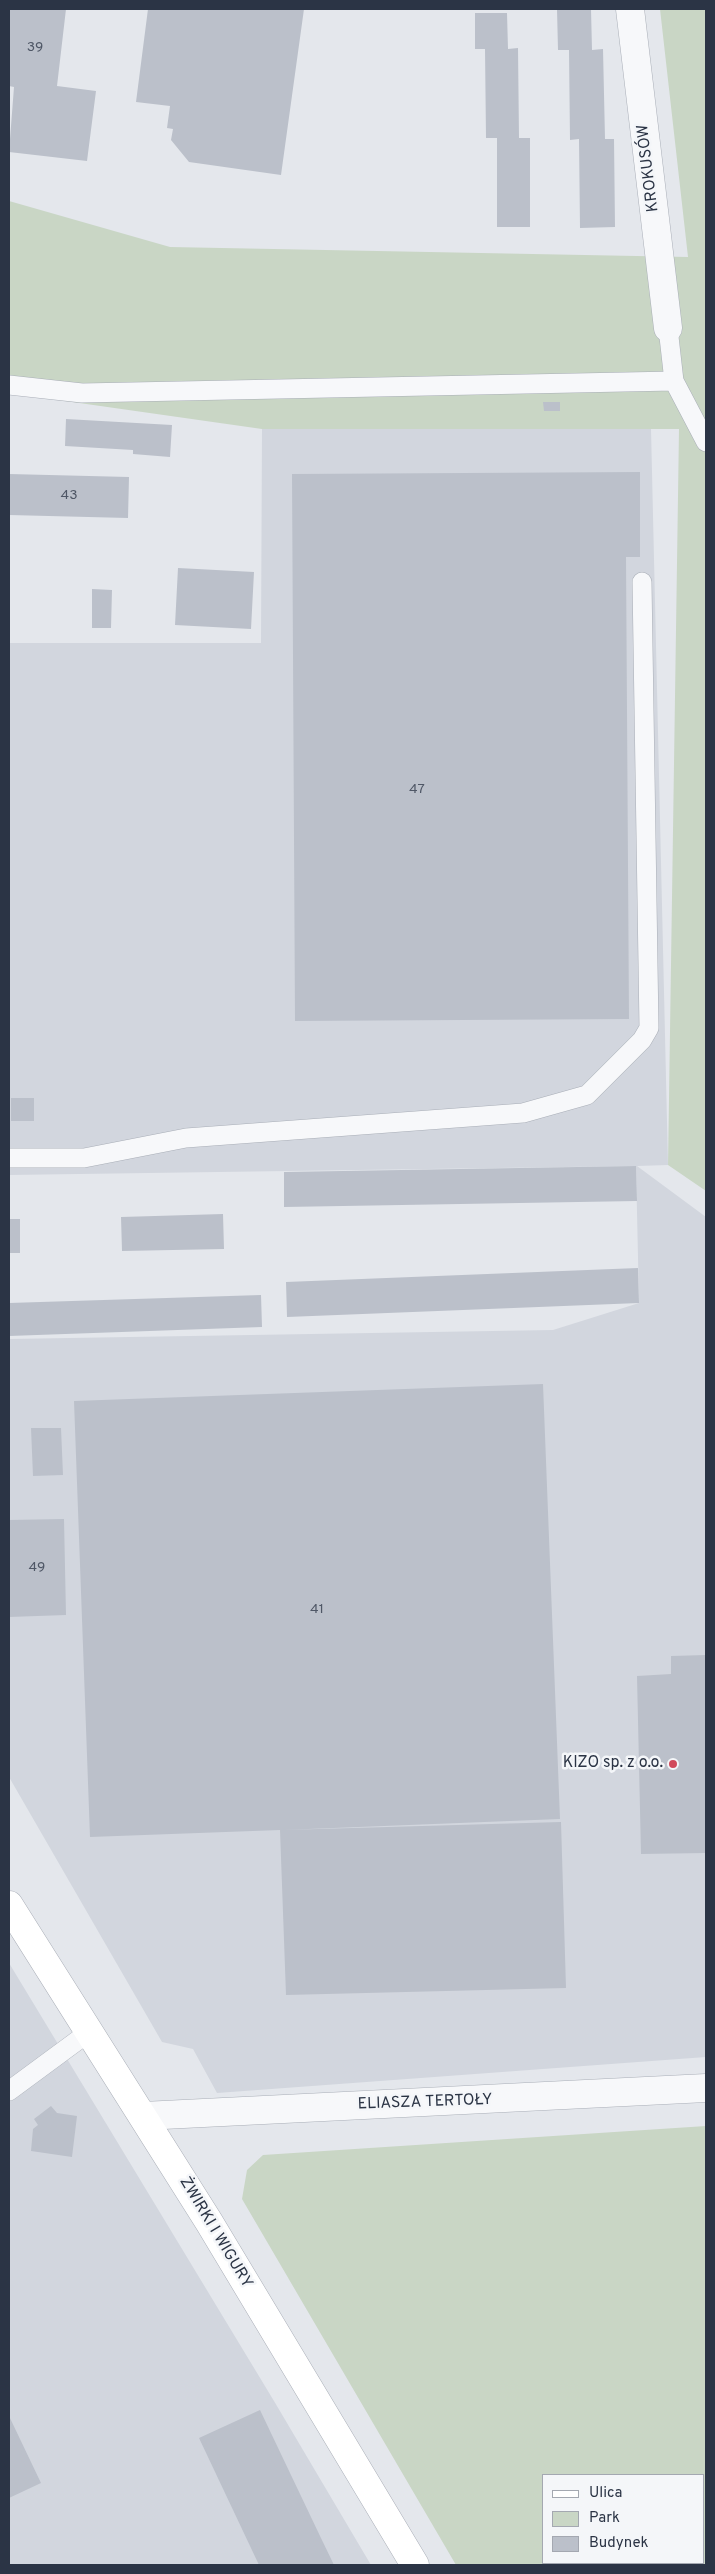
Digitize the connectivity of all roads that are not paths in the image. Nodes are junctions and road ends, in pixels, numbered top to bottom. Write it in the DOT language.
graph roads {
  1 [pos="630,9"];
  2 [pos="668,328"];
  3 [pos="674,381"];
  4 [pos="9,385"];
  5 [pos="706,442"];
  6 [pos="642,582"];
  7 [pos="9,1158"];
  8 [pos="9,1905"];
  9 [pos="89,2032"];
  10 [pos="706,2088"];
  11 [pos="9,2091"];
  12 [pos="143,2116"];
  13 [pos="414,2565"];
  1 -- 2 [label="street, KROKUSÓW"];
  2 -- 3 [label="lane"];
  3 -- 4 [label="lane"];
  3 -- 5 [label="lane"];
  6 -- 7 [label="lane"];
  8 -- 9 [label="street, ŻWIRKI I WIGURY"];
  9 -- 11 [label="lane"];
  9 -- 12 [label="street, ŻWIRKI I WIGURY"];
  10 -- 12 [label="street, ELIASZA TERTOŁY"];
  12 -- 13 [label="street, ŻWIRKI I WIGURY"];
}
